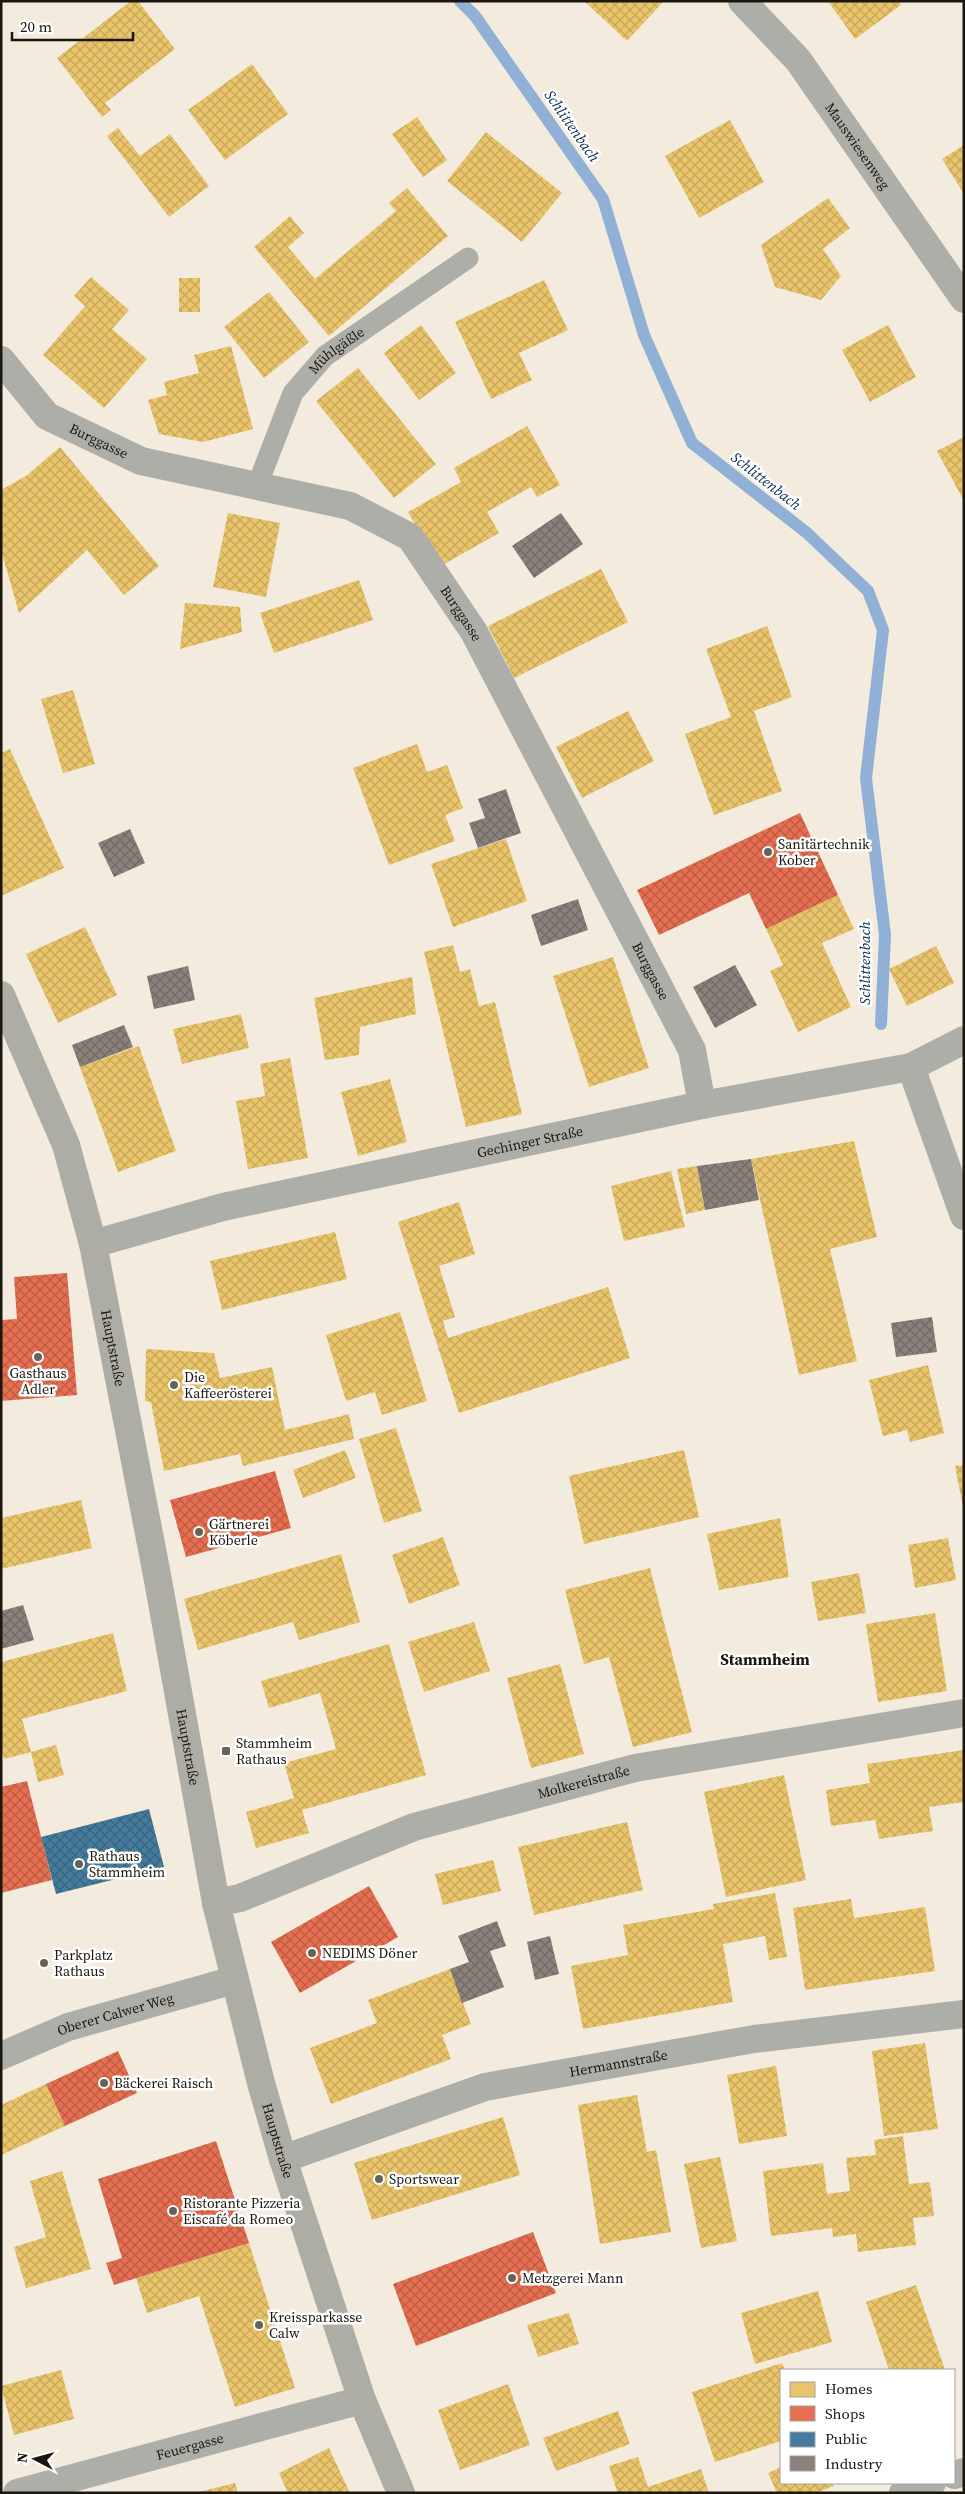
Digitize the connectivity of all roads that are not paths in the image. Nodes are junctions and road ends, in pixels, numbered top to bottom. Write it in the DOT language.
graph roads {
  1 [pos="742,1"];
  2 [pos="468,258"];
  3 [pos="964,299"];
  4 [pos="1,360"];
  5 [pos="257,486"];
  6 [pos="1,995"];
  7 [pos="964,1040"];
  8 [pos="910,1067"];
  9 [pos="702,1105"];
  10 [pos="964,1216"];
  11 [pos="93,1244"];
  12 [pos="964,1713"];
  13 [pos="216,1903"];
  14 [pos="234,1980"];
  15 [pos="964,2014"];
  16 [pos="1,2056"];
  17 [pos="283,2159"];
  18 [pos="362,2400"];
  19 [pos="929,2484"];
  20 [pos="17,2493"];
  21 [pos="401,2493"];
  22 [pos="903,2493"];
  1 -- 3 [label="street, Mauswiesenweg"];
  2 -- 5 [label="lane, Mühlgäßle"];
  4 -- 5 [label="street, Burggasse"];
  5 -- 9 [label="street, Burggasse"];
  6 -- 11 [label="street, Hauptstraße"];
  7 -- 8 [label="street, Gechinger Straße"];
  8 -- 9 [label="street, Gechinger Straße"];
  8 -- 10 [label="street"];
  9 -- 11 [label="street, Gechinger Straße"];
  11 -- 13 [label="street, Hauptstraße"];
  12 -- 13 [label="street, Molkereistraße"];
  13 -- 14 [label="street, Hauptstraße"];
  14 -- 16 [label="street, Oberer Calwer Weg"];
  14 -- 17 [label="street, Hauptstraße"];
  15 -- 17 [label="street, Hermannstraße"];
  17 -- 18 [label="street, Hauptstraße"];
  18 -- 20 [label="street, Feuergasse"];
  18 -- 21 [label="street, Hauptstraße"];
  19 -- 22 [label="street"];
}
